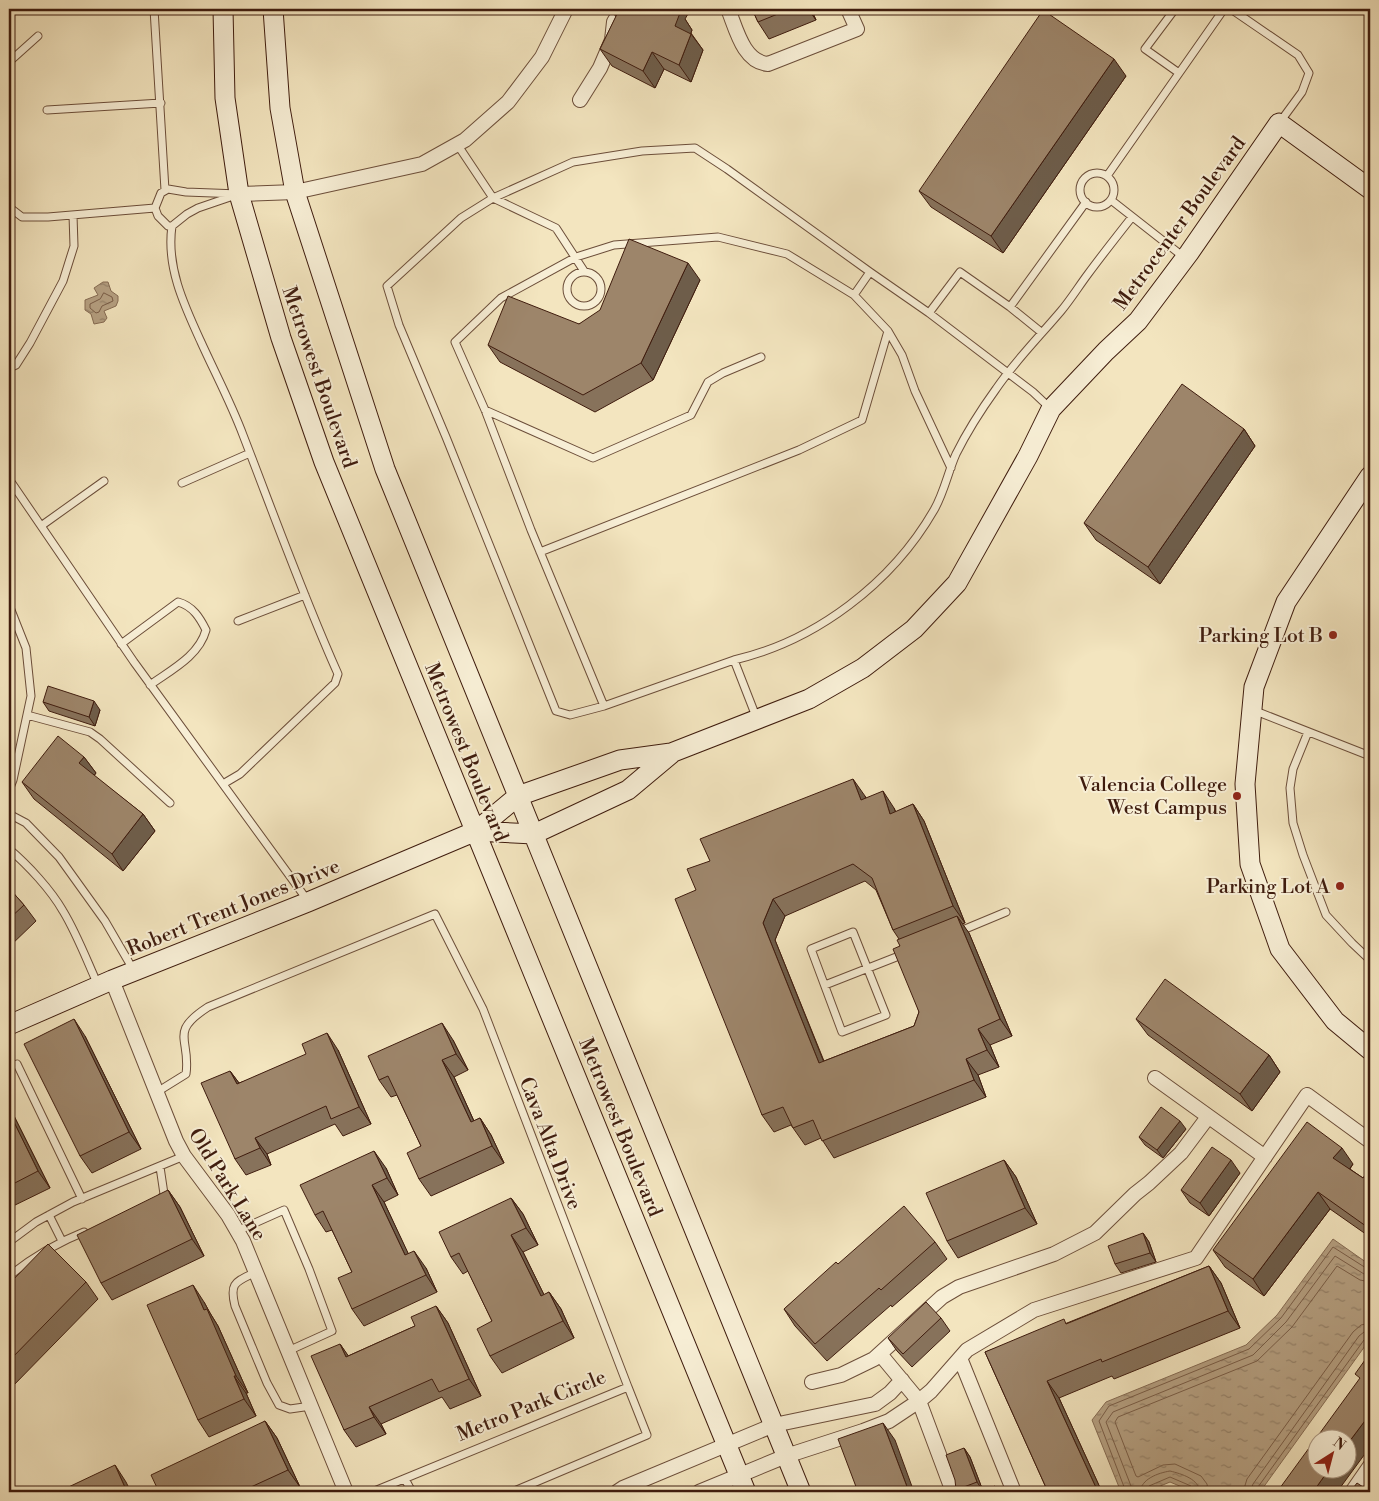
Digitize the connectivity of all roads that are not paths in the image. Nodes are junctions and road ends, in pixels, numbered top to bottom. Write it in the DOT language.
graph roads {
  1 [pos="154,9"];
  2 [pos="223,9"];
  3 [pos="273,9"];
  4 [pos="566,9"];
  5 [pos="622,9"];
  6 [pos="728,9"];
  7 [pos="848,9"];
  8 [pos="1175,9"];
  9 [pos="1224,9"];
  10 [pos="1231,9"];
  11 [pos="38,36"];
  12 [pos="9,62"];
  13 [pos="1179,73"];
  14 [pos="580,100"];
  15 [pos="161,103"];
  16 [pos="47,110"];
  17 [pos="1279,123"];
  18 [pos="457,144"];
  19 [pos="1107,176"];
  20 [pos="1370,189"];
  21 [pos="165,190"];
  22 [pos="295,192"];
  23 [pos="239,194"];
  24 [pos="493,198"];
  25 [pos="1111,200"];
  26 [pos="1086,202"];
  27 [pos="9,207"];
  28 [pos="155,208"];
  29 [pos="73,215"];
  30 [pos="1132,217"];
  31 [pos="172,226"];
  32 [pos="576,256"];
  33 [pos="1186,258"];
  34 [pos="584,271"];
  35 [pos="870,272"];
  36 [pos="854,295"];
  37 [pos="1010,307"];
  38 [pos="929,313"];
  39 [pos="888,331"];
  40 [pos="1041,332"];
  41 [pos="761,358"];
  42 [pos="9,368"];
  43 [pos="1008,373"];
  44 [pos="485,410"];
  45 [pos="1051,410"];
  46 [pos="250,453"];
  47 [pos="951,468"];
  48 [pos="9,479"];
  49 [pos="104,480"];
  50 [pos="182,482"];
  51 [pos="1368,484"];
  52 [pos="41,526"];
  53 [pos="540,552"];
  54 [pos="305,596"];
  55 [pos="9,605"];
  56 [pos="238,621"];
  57 [pos="121,644"];
  58 [pos="734,660"];
  59 [pos="150,685"];
  60 [pos="604,706"];
  61 [pos="1252,710"];
  62 [pos="27,715"];
  63 [pos="757,720"];
  64 [pos="1308,732"];
  65 [pos="671,753"];
  66 [pos="1370,756"];
  67 [pos="223,784"];
  68 [pos="9,790"];
  69 [pos="518,796"];
  70 [pos="170,803"];
  71 [pos="9,816"];
  72 [pos="476,831"];
  73 [pos="9,833"];
  74 [pos="534,834"];
  75 [pos="9,850"];
  76 [pos="308,902"];
  77 [pos="1006,912"];
  78 [pos="955,934"];
  79 [pos="911,952"];
  80 [pos="1370,960"];
  81 [pos="868,969"];
  82 [pos="134,971"];
  83 [pos="105,983"];
  84 [pos="825,986"];
  85 [pos="9,1025"];
  86 [pos="1370,1050"];
  87 [pos="17,1064"];
  88 [pos="1155,1078"];
  89 [pos="157,1092"];
  90 [pos="1208,1117"];
  91 [pos="1370,1141"];
  92 [pos="184,1156"];
  93 [pos="1265,1157"];
  94 [pos="160,1166"];
  95 [pos="82,1199"];
  96 [pos="158,1203"];
  97 [pos="49,1215"];
  98 [pos="88,1231"];
  99 [pos="237,1231"];
  100 [pos="62,1241"];
  101 [pos="9,1242"];
  102 [pos="256,1272"];
  103 [pos="9,1276"];
  104 [pos="288,1351"];
  105 [pos="880,1354"];
  106 [pos="960,1358"];
  107 [pos="902,1380"];
  108 [pos="812,1382"];
  109 [pos="628,1387"];
  110 [pos="919,1401"];
  111 [pos="311,1406"];
  112 [pos="774,1425"];
  113 [pos="728,1445"];
  114 [pos="786,1456"];
  115 [pos="1368,1473"];
  116 [pos="405,1479"];
  117 [pos="743,1484"];
  118 [pos="346,1492"];
  119 [pos="372,1492"];
  120 [pos="412,1492"];
  121 [pos="512,1492"];
  122 [pos="617,1492"];
  123 [pos="699,1492"];
  124 [pos="801,1492"];
  125 [pos="953,1492"];
  126 [pos="1014,1492"];
  127 [pos="1352,1492"];
  1 -- 15 [label="lane"];
  2 -- 23 [label="street, Metrowest Boulevard"];
  3 -- 22 [label="street, Metrowest Boulevard"];
  4 -- 18 [label="street"];
  5 -- 14 [label="street"];
  6 -- 7 [label="street"];
  8 -- 13 [label="lane"];
  9 -- 13 [label="lane"];
  10 -- 17 [label="lane"];
  11 -- 12 [label="lane"];
  13 -- 19 [label="lane"];
  15 -- 16 [label="lane"];
  15 -- 21 [label="lane"];
  17 -- 20 [label="street"];
  17 -- 33 [label="street, Metrocenter Boulevard"];
  18 -- 22 [label="street"];
  18 -- 24 [label="lane"];
  19 -- 25 [label="lane"];
  19 -- 26 [label="lane"];
  21 -- 23 [label="lane"];
  21 -- 28 [label="lane"];
  22 -- 23 [label="street"];
  22 -- 69 [label="street, Metrowest Boulevard"];
  23 -- 31 [label="lane"];
  23 -- 72 [label="street, Metrowest Boulevard"];
  24 -- 32 [label="lane"];
  24 -- 35 [label="lane"];
  24 -- 60 [label="lane"];
  25 -- 26 [label="lane"];
  25 -- 30 [label="lane"];
  26 -- 37 [label="lane"];
  27 -- 29 [label="lane"];
  28 -- 29 [label="lane"];
  28 -- 31 [label="lane"];
  29 -- 42 [label="lane"];
  30 -- 33 [label="lane"];
  30 -- 40 [label="lane"];
  31 -- 46 [label="lane"];
  32 -- 34 [label="lane"];
  32 -- 36 [label="lane"];
  32 -- 44 [label="lane"];
  33 -- 45 [label="street, Metrocenter Boulevard"];
  34 -- 34 [label="lane"];
  35 -- 36 [label="lane"];
  35 -- 38 [label="lane"];
  36 -- 39 [label="lane"];
  37 -- 38 [label="lane"];
  37 -- 40 [label="lane"];
  38 -- 43 [label="lane"];
  39 -- 47 [label="lane"];
  39 -- 53 [label="lane"];
  40 -- 43 [label="lane"];
  41 -- 44 [label="lane"];
  43 -- 45 [label="lane"];
  43 -- 47 [label="lane"];
  44 -- 53 [label="lane"];
  45 -- 63 [label="street, Metrocenter Boulevard"];
  46 -- 50 [label="lane"];
  46 -- 54 [label="lane"];
  47 -- 58 [label="lane"];
  48 -- 52 [label="lane"];
  49 -- 52 [label="lane"];
  51 -- 61 [label="street"];
  52 -- 57 [label="lane"];
  53 -- 60 [label="lane"];
  54 -- 56 [label="lane"];
  54 -- 67 [label="lane"];
  55 -- 62 [label="lane"];
  57 -- 59 [label="lane"];
  57 -- 59 [label="lane"];
  58 -- 60 [label="lane"];
  58 -- 63 [label="lane"];
  59 -- 67 [label="lane"];
  61 -- 64 [label="lane"];
  61 -- 86 [label="street"];
  62 -- 68 [label="lane"];
  62 -- 70 [label="lane"];
  63 -- 65 [label="street, Metrocenter Boulevard"];
  64 -- 66 [label="lane"];
  64 -- 80 [label="lane"];
  65 -- 69 [label="street, Metrocenter Boulevard"];
  65 -- 74 [label="street, Metrocenter Boulevard"];
  67 -- 76 [label="lane"];
  69 -- 72 [label="street, Robert Trent Jones Drive"];
  69 -- 74 [label="street, Metrowest Boulevard"];
  71 -- 73 [label="lane"];
  71 -- 82 [label="lane"];
  72 -- 74 [label="street, Robert Trent Jones Drive"];
  72 -- 76 [label="street, Robert Trent Jones Drive"];
  72 -- 113 [label="street, Metrowest Boulevard"];
  74 -- 112 [label="street, Metrowest Boulevard"];
  75 -- 83 [label="lane"];
  76 -- 82 [label="street, Robert Trent Jones Drive"];
  77 -- 78 [label="lane"];
  79 -- 81 [label="lane"];
  81 -- 84 [label="lane"];
  81 -- 84 [label="lane"];
  81 -- 84 [label="lane"];
  82 -- 83 [label="street, Robert Trent Jones Drive"];
  83 -- 85 [label="street, Robert Trent Jones Drive"];
  83 -- 89 [label="street, Old Park Lane"];
  87 -- 95 [label="lane"];
  88 -- 90 [label="street"];
  89 -- 92 [label="street, Old Park Lane"];
  89 -- 109 [label="lane, Cava Alta Drive"];
  90 -- 93 [label="street"];
  90 -- 105 [label="street"];
  91 -- 93 [label="street"];
  92 -- 94 [label="lane"];
  92 -- 99 [label="street, Old Park Lane"];
  93 -- 106 [label="street"];
  94 -- 95 [label="lane"];
  94 -- 96 [label="lane"];
  95 -- 97 [label="lane"];
  97 -- 100 [label="lane"];
  97 -- 101 [label="lane"];
  98 -- 100 [label="lane"];
  99 -- 102 [label="street, Old Park Lane"];
  99 -- 104 [label="lane"];
  100 -- 103 [label="lane"];
  102 -- 104 [label="street, Old Park Lane"];
  102 -- 111 [label="lane"];
  104 -- 111 [label="street, Old Park Lane"];
  105 -- 107 [label="street"];
  105 -- 108 [label="street"];
  106 -- 110 [label="street"];
  106 -- 126 [label="street"];
  107 -- 110 [label="street"];
  107 -- 112 [label="street"];
  109 -- 116 [label="lane, Metro Park Circle"];
  109 -- 121 [label="lane, Metro Park Circle"];
  110 -- 114 [label="street"];
  110 -- 125 [label="street"];
  111 -- 118 [label="street, Old Park Lane"];
  112 -- 113 [label="street"];
  112 -- 114 [label="street, Metrowest Boulevard"];
  113 -- 117 [label="street, Metrowest Boulevard"];
  113 -- 122 [label="street"];
  114 -- 117 [label="street"];
  114 -- 124 [label="street, Metrowest Boulevard"];
  115 -- 127 [label="street"];
  116 -- 119 [label="lane, Metro Park Circle"];
  116 -- 120 [label="lane"];
  117 -- 123 [label="street"];
}
